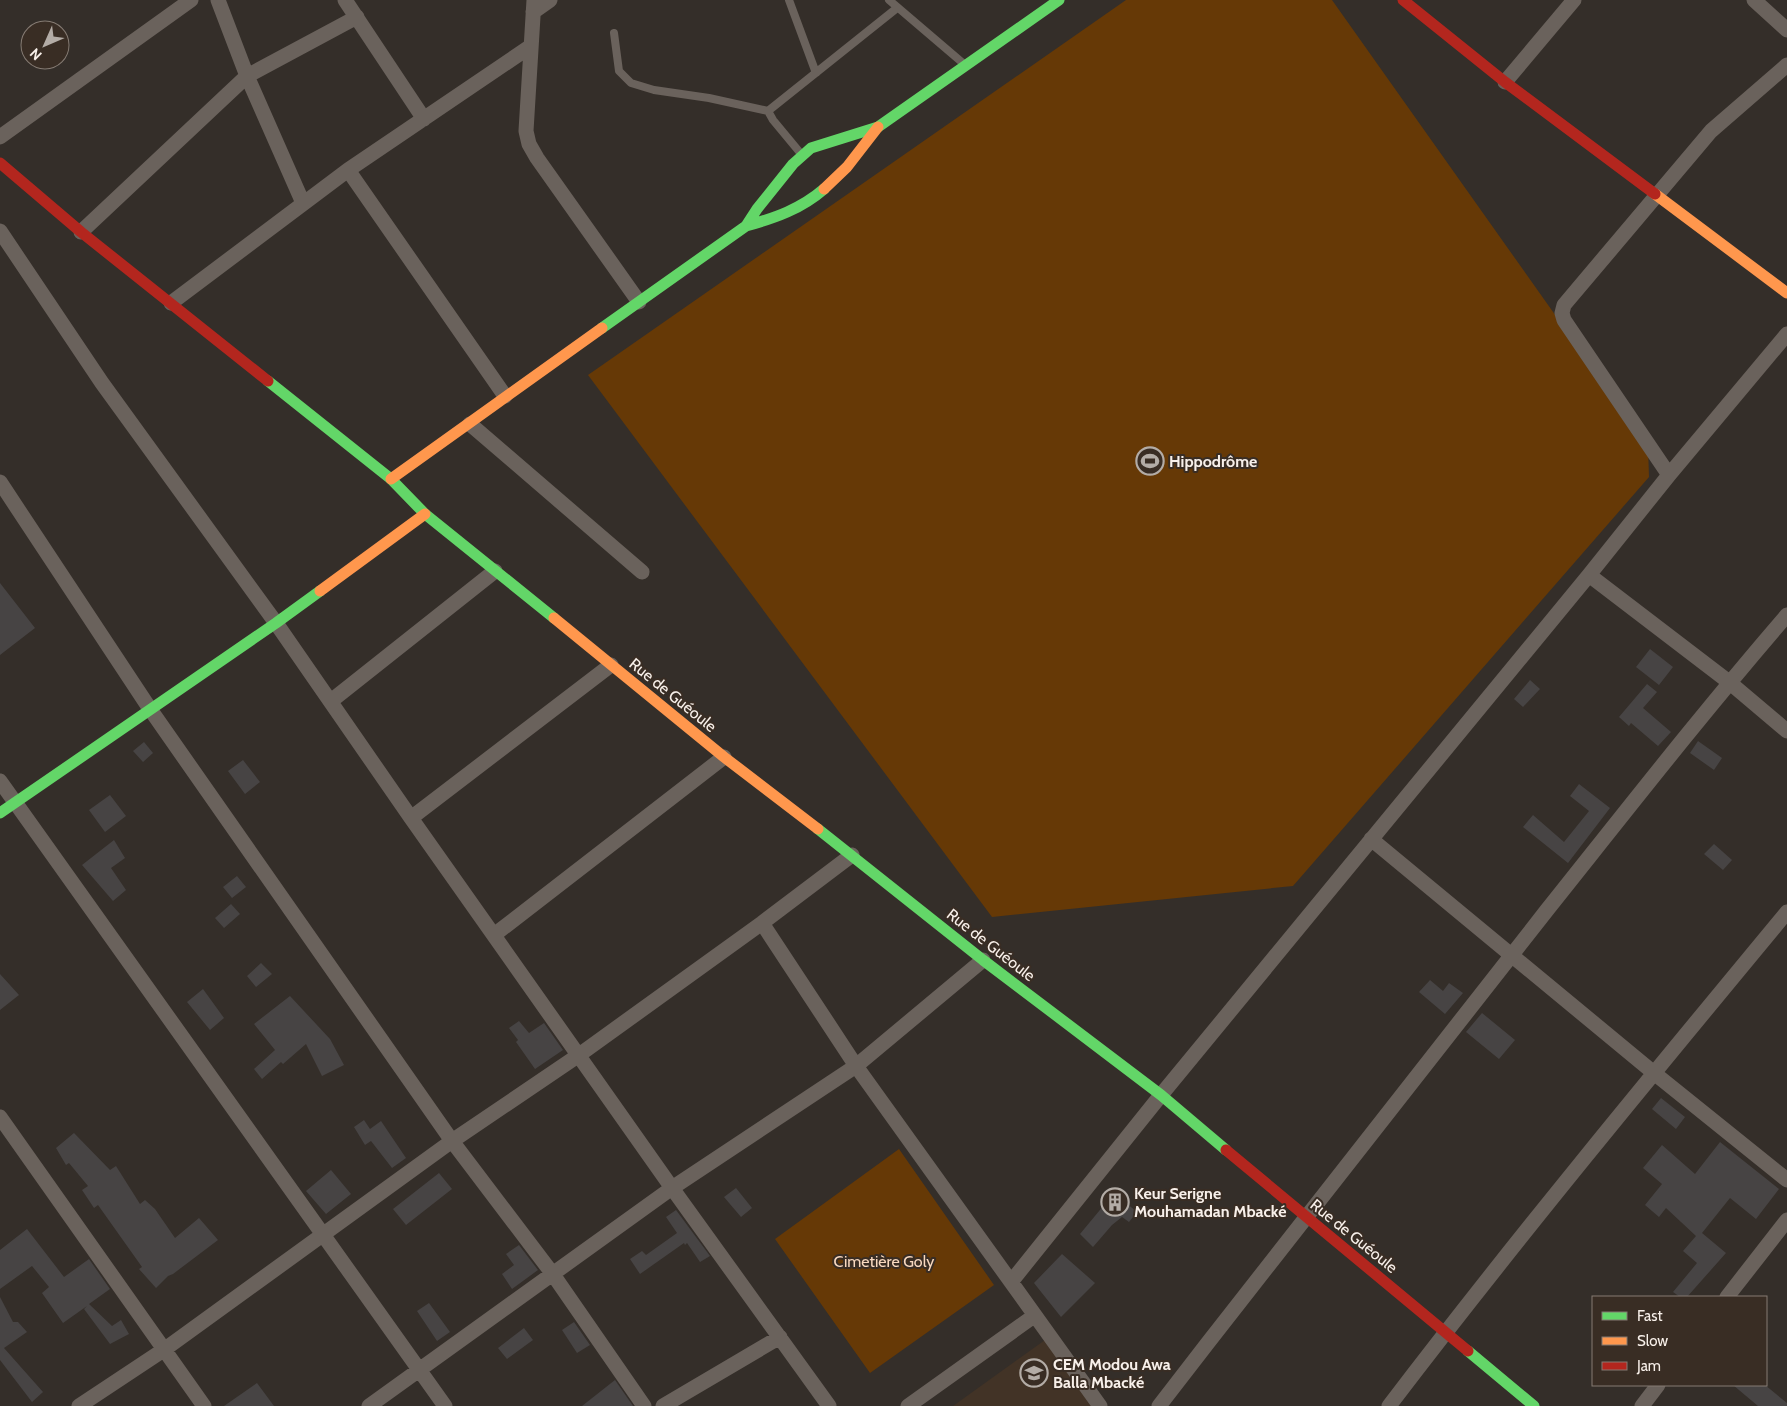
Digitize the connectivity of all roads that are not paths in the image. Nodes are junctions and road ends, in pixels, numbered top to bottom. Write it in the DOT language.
graph roads {
  1 [pos="191,0"];
  2 [pos="218,0"];
  3 [pos="345,0"];
  4 [pos="550,0"];
  5 [pos="789,0"];
  6 [pos="889,0"];
  7 [pos="1060,0"];
  8 [pos="1403,0"];
  9 [pos="1754,0"];
  10 [pos="1570,1"];
  11 [pos="534,6"];
  12 [pos="897,8"];
  13 [pos="357,17"];
  14 [pos="1787,30"];
  15 [pos="614,33"];
  16 [pos="531,46"];
  17 [pos="1787,65"];
  18 [pos="966,66"];
  19 [pos="816,73"];
  20 [pos="247,76"];
  21 [pos="1505,82"];
  22 [pos="768,111"];
  23 [pos="424,119"];
  24 [pos="878,127"];
  25 [pos="0,137"];
  26 [pos="802,155"];
  27 [pos="0,163"];
  28 [pos="348,170"];
  29 [pos="1657,196"];
  30 [pos="303,203"];
  31 [pos="746,226"];
  32 [pos="0,231"];
  33 [pos="81,232"];
  34 [pos="1787,293"];
  35 [pos="640,302"];
  36 [pos="171,303"];
  37 [pos="1787,334"];
  38 [pos="505,396"];
  39 [pos="470,424"];
  40 [pos="1669,475"];
  41 [pos="391,479"];
  42 [pos="0,482"];
  43 [pos="425,514"];
  44 [pos="496,571"];
  45 [pos="642,572"];
  46 [pos="1589,575"];
  47 [pos="1787,615"];
  48 [pos="276,623"];
  49 [pos="611,665"];
  50 [pos="1729,682"];
  51 [pos="331,700"];
  52 [pos="150,709"];
  53 [pos="1787,731"];
  54 [pos="724,758"];
  55 [pos="0,781"];
  56 [pos="15,803"];
  57 [pos="0,813"];
  58 [pos="411,818"];
  59 [pos="1371,839"];
  60 [pos="852,855"];
  61 [pos="1787,912"];
  62 [pos="762,923"];
  63 [pos="494,935"];
  64 [pos="1511,955"];
  65 [pos="983,960"];
  66 [pos="579,1055"];
  67 [pos="856,1066"];
  68 [pos="1654,1073"];
  69 [pos="1161,1096"];
  70 [pos="0,1117"];
  71 [pos="452,1141"];
  72 [pos="1787,1180"];
  73 [pos="672,1188"];
  74 [pos="1305,1217"];
  75 [pos="1787,1220"];
  76 [pos="323,1234"];
  77 [pos="552,1273"];
  78 [pos="1011,1282"];
  79 [pos="1728,1296"];
  80 [pos="1034,1316"];
  81 [pos="1445,1332"];
  82 [pos="780,1337"];
  83 [pos="165,1349"];
  84 [pos="420,1370"];
  85 [pos="1657,1386"];
  86 [pos="79,1406"];
  87 [pos="204,1406"];
  88 [pos="369,1406"];
  89 [pos="445,1406"];
  90 [pos="644,1406"];
  91 [pos="663,1406"];
  92 [pos="829,1406"];
  93 [pos="908,1406"];
  94 [pos="1100,1406"];
  95 [pos="1159,1406"];
  96 [pos="1389,1406"];
  97 [pos="1534,1406"];
  98 [pos="1642,1406"];
  1 -- 25 [label="street"];
  2 -- 20 [label="street"];
  3 -- 13 [label="street"];
  4 -- 11 [label="street"];
  5 -- 19 [label="lane"];
  6 -- 12 [label="lane"];
  7 -- 18 [label="main road"];
  8 -- 21 [label="main road"];
  9 -- 14 [label="street"];
  10 -- 21 [label="street"];
  11 -- 16 [label="street"];
  12 -- 18 [label="lane"];
  12 -- 19 [label="lane"];
  13 -- 20 [label="street"];
  13 -- 23 [label="street"];
  15 -- 22 [label="lane"];
  16 -- 23 [label="street"];
  16 -- 35 [label="street"];
  17 -- 29 [label="street"];
  18 -- 24 [label="main road"];
  19 -- 22 [label="lane"];
  20 -- 30 [label="street"];
  20 -- 33 [label="street"];
  21 -- 29 [label="main road"];
  22 -- 26 [label="lane"];
  23 -- 28 [label="street"];
  24 -- 26 [label="main road"];
  24 -- 31 [label="main road"];
  26 -- 31 [label="main road"];
  27 -- 33 [label="main road, Rue de Guéoule"];
  28 -- 30 [label="street"];
  28 -- 38 [label="street"];
  29 -- 34 [label="main road"];
  29 -- 40 [label="street"];
  30 -- 36 [label="street"];
  31 -- 35 [label="main road"];
  32 -- 48 [label="street"];
  33 -- 36 [label="main road, Rue de Guéoule"];
  35 -- 38 [label="main road"];
  36 -- 41 [label="main road, Rue de Guéoule"];
  37 -- 40 [label="street"];
  38 -- 39 [label="main road"];
  39 -- 41 [label="main road"];
  39 -- 45 [label="street"];
  40 -- 46 [label="street"];
  41 -- 43 [label="main road, Rue de Guéoule"];
  42 -- 52 [label="street"];
  43 -- 44 [label="main road, Rue de Guéoule"];
  43 -- 48 [label="main road"];
  44 -- 49 [label="main road, Rue de Guéoule"];
  44 -- 51 [label="street"];
  46 -- 50 [label="street"];
  46 -- 59 [label="street"];
  47 -- 50 [label="street"];
  48 -- 51 [label="street"];
  48 -- 52 [label="main road"];
  49 -- 54 [label="main road, Rue de Guéoule"];
  49 -- 58 [label="street"];
  50 -- 53 [label="street"];
  50 -- 64 [label="street"];
  51 -- 58 [label="street"];
  52 -- 56 [label="main road"];
  52 -- 71 [label="street"];
  54 -- 60 [label="main road, Rue de Guéoule"];
  54 -- 63 [label="street"];
  55 -- 56 [label="street"];
  56 -- 57 [label="main road"];
  56 -- 76 [label="street"];
  58 -- 63 [label="street"];
  59 -- 64 [label="street"];
  59 -- 69 [label="street"];
  60 -- 62 [label="street"];
  60 -- 65 [label="main road, Rue de Guéoule"];
  61 -- 68 [label="street"];
  62 -- 66 [label="street"];
  62 -- 67 [label="street"];
  63 -- 66 [label="street"];
  64 -- 68 [label="street"];
  64 -- 74 [label="street"];
  65 -- 67 [label="street"];
  65 -- 69 [label="main road, Rue de Guéoule"];
  66 -- 71 [label="street"];
  66 -- 73 [label="street"];
  67 -- 73 [label="street"];
  67 -- 78 [label="street"];
  68 -- 72 [label="street"];
  68 -- 81 [label="street"];
  69 -- 74 [label="main road, Rue de Guéoule"];
  69 -- 78 [label="street"];
  70 -- 83 [label="street"];
  71 -- 76 [label="street"];
  71 -- 77 [label="street"];
  73 -- 77 [label="street"];
  73 -- 82 [label="street"];
  74 -- 81 [label="main road, Rue de Guéoule"];
  74 -- 95 [label="street"];
  75 -- 79 [label="street"];
  76 -- 83 [label="street"];
  76 -- 84 [label="street"];
  77 -- 84 [label="street"];
  77 -- 90 [label="street"];
  78 -- 80 [label="street"];
  80 -- 93 [label="street"];
  80 -- 94 [label="street"];
  81 -- 96 [label="street"];
  81 -- 97 [label="main road, Rue de Guéoule"];
  82 -- 91 [label="street"];
  82 -- 92 [label="street"];
  83 -- 86 [label="street"];
  83 -- 87 [label="street"];
  84 -- 88 [label="street"];
  84 -- 89 [label="street"];
  85 -- 98 [label="street"];
}
